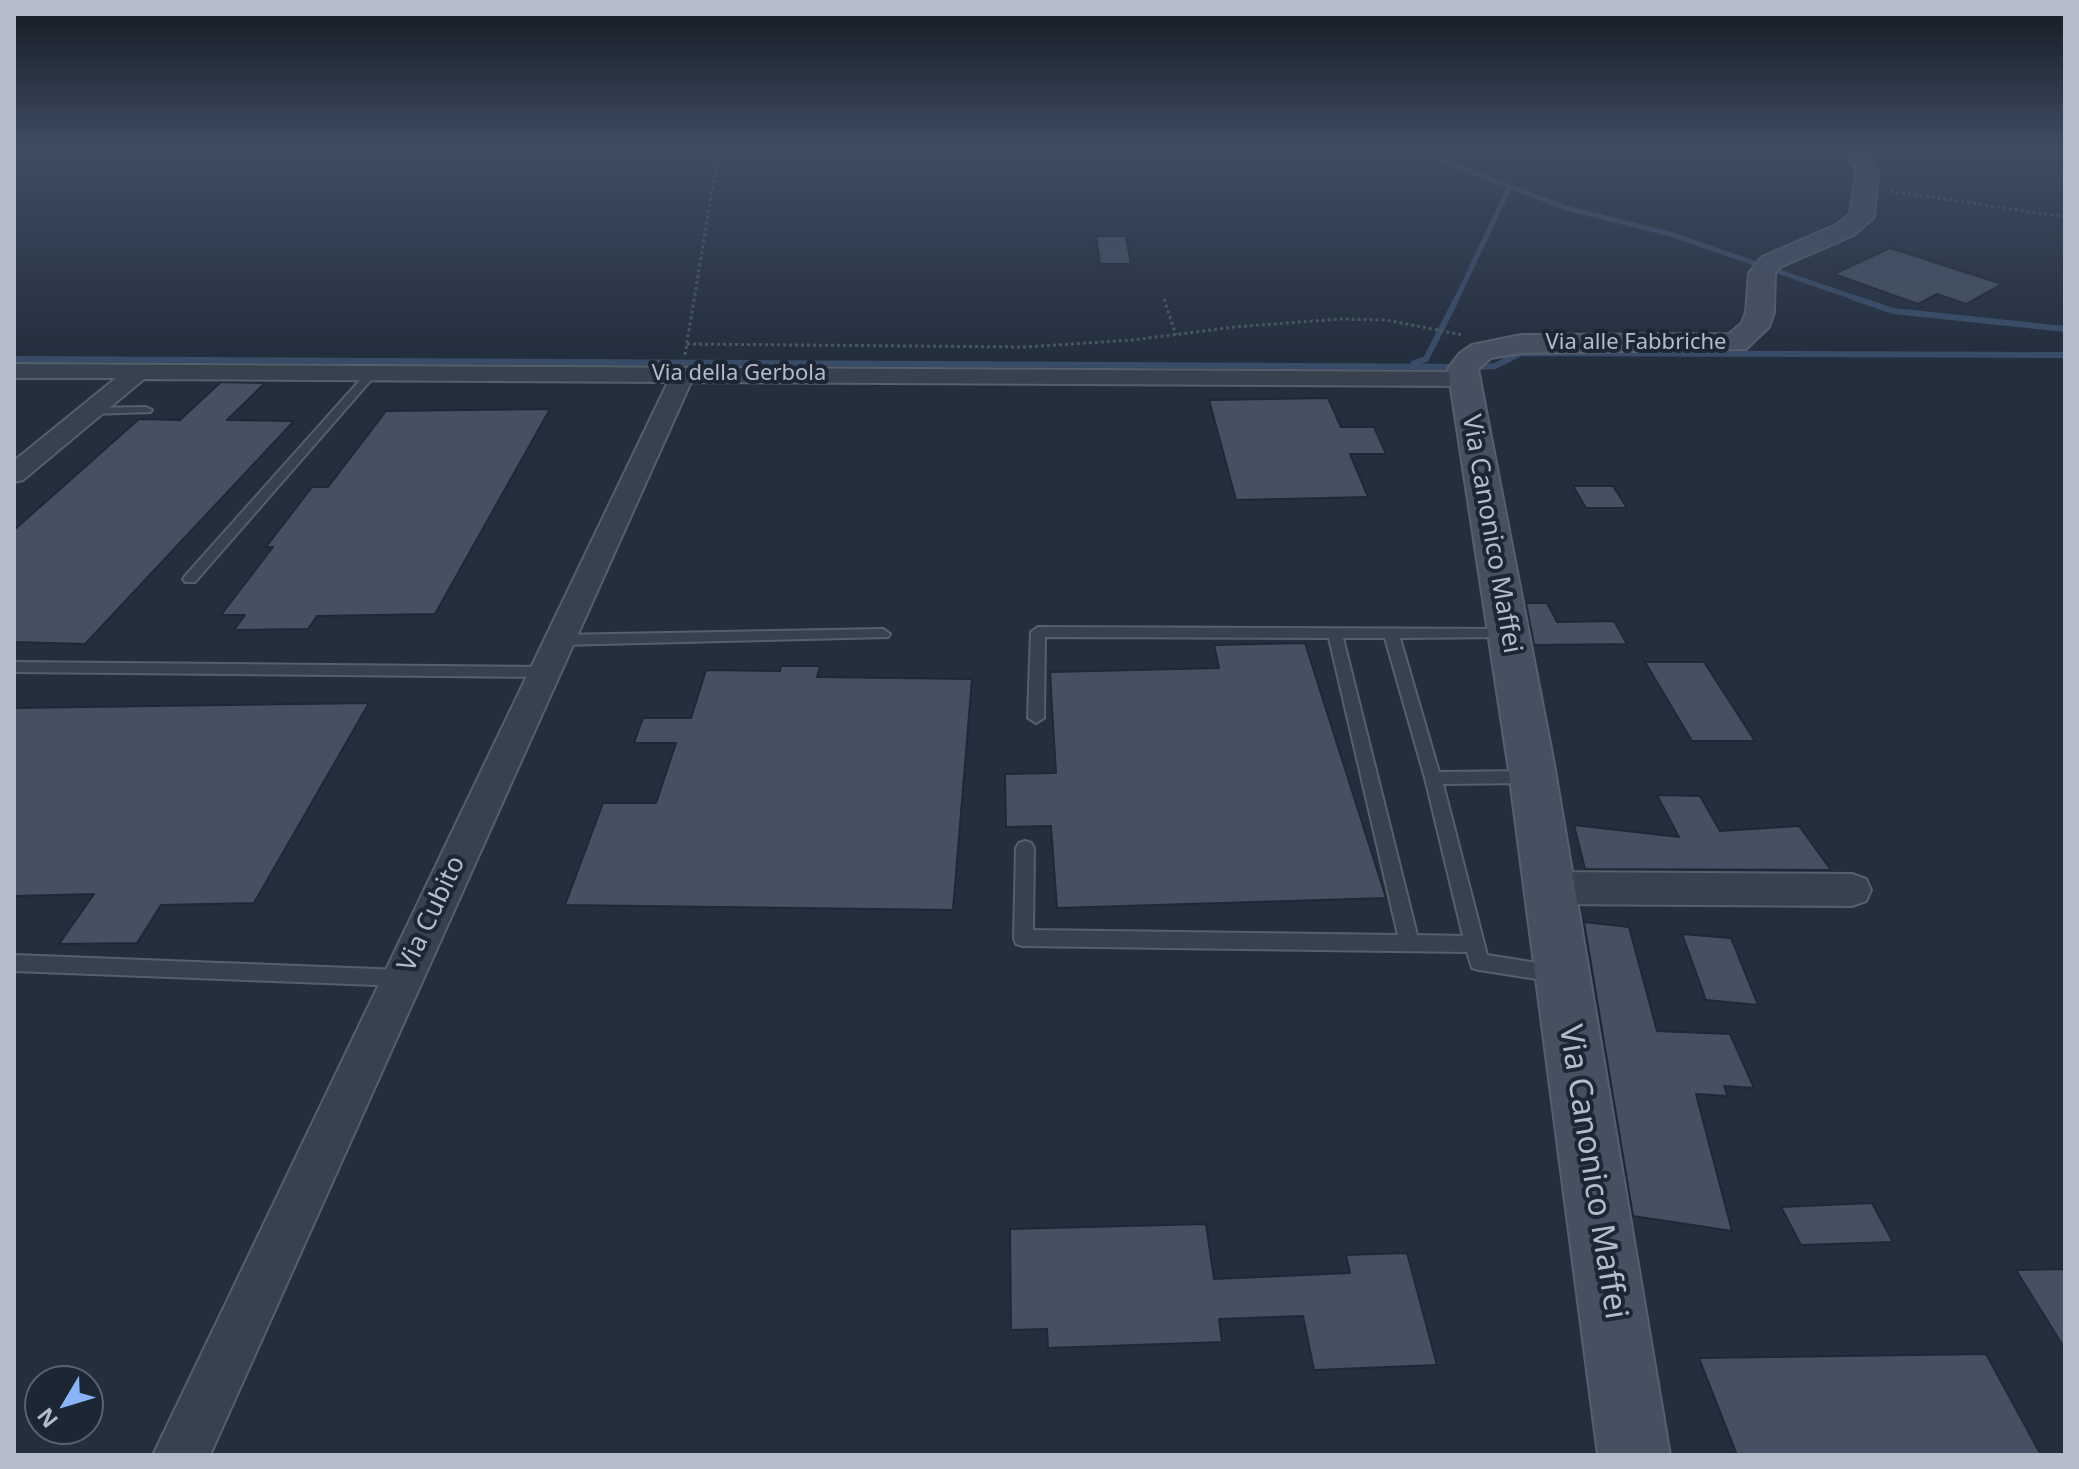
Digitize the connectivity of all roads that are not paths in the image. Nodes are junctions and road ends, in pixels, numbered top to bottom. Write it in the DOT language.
graph roads {
  1 [pos="1862,216"];
  2 [pos="1460,360"];
  3 [pos="14,371"];
  4 [pos="139,371"];
  5 [pos="373,372"];
  6 [pos="683,374"];
  7 [pos="146,410"];
  8 [pos="91,411"];
  9 [pos="14,474"];
  10 [pos="190,579"];
  11 [pos="1508,632"];
  12 [pos="1335,633"];
  13 [pos="1391,633"];
  14 [pos="883,634"];
  15 [pos="551,656"];
  16 [pos="14,667"];
  17 [pos="1036,718"];
  18 [pos="1532,777"];
  19 [pos="1433,778"];
  20 [pos="1025,848"];
  21 [pos="1549,888"];
  22 [pos="1852,890"];
  23 [pos="1409,941"];
  24 [pos="1474,944"];
  25 [pos="14,963"];
  26 [pos="1562,975"];
  27 [pos="402,978"];
  28 [pos="181,1455"];
  29 [pos="1634,1455"];
  1 -- 2 [label="street, Via alle Fabbriche"];
  2 -- 6 [label="street, Via della Gerbola"];
  2 -- 11 [label="street, Via Canonico Maffei"];
  3 -- 4 [label="street, Via della Gerbola"];
  4 -- 5 [label="street, Via della Gerbola"];
  4 -- 8 [label="street"];
  5 -- 6 [label="street, Via della Gerbola"];
  5 -- 10 [label="lane"];
  6 -- 15 [label="street, Via Cubito"];
  7 -- 8 [label="lane"];
  8 -- 9 [label="street"];
  11 -- 13 [label="lane"];
  11 -- 18 [label="street, Via Canonico Maffei"];
  12 -- 13 [label="lane"];
  12 -- 17 [label="lane"];
  12 -- 23 [label="lane"];
  13 -- 19 [label="lane"];
  14 -- 15 [label="lane"];
  15 -- 16 [label="lane"];
  15 -- 27 [label="street, Via Cubito"];
  18 -- 19 [label="lane"];
  18 -- 21 [label="street, Via Canonico Maffei"];
  19 -- 24 [label="lane"];
  20 -- 23 [label="lane"];
  21 -- 22 [label="street"];
  21 -- 26 [label="street, Via Canonico Maffei"];
  23 -- 24 [label="lane"];
  24 -- 26 [label="lane"];
  25 -- 27 [label="lane"];
  26 -- 29 [label="street, Via Canonico Maffei"];
  27 -- 28 [label="street, Via Cubito"];
}
